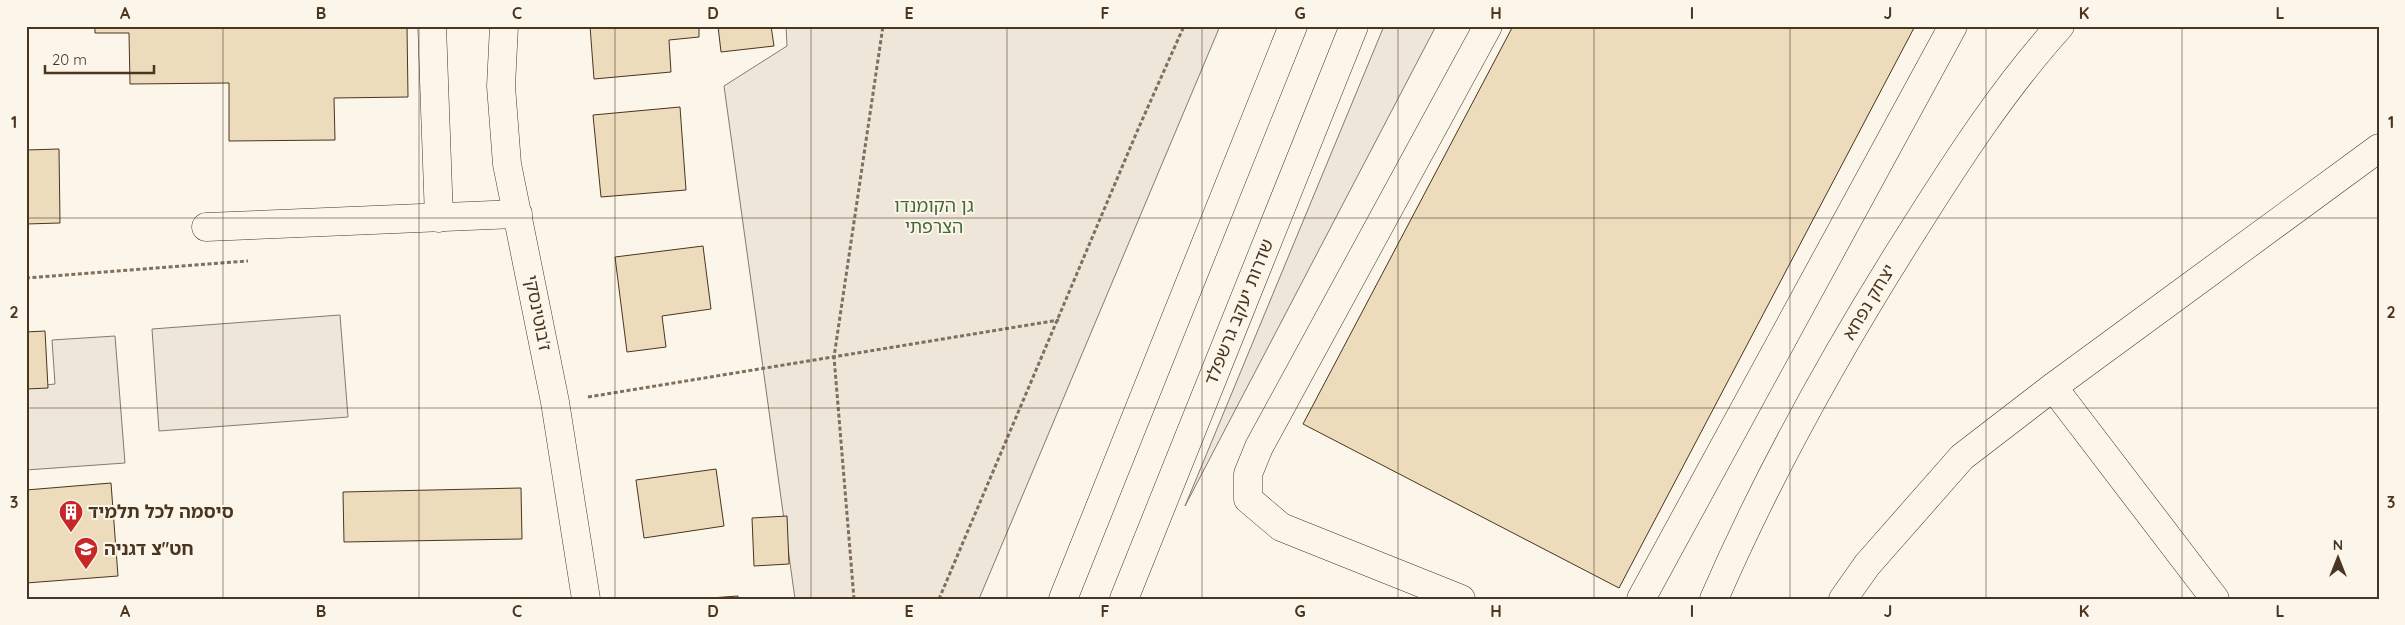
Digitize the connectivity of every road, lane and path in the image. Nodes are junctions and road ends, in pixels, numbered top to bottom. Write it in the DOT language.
graph roads {
  1 [pos="432,26"];
  2 [pos="504,26"];
  3 [pos="882,26"];
  4 [pos="1184,26"];
  5 [pos="1292,26"];
  6 [pos="1354,26"];
  7 [pos="1488,26"];
  8 [pos="1952,26"];
  9 [pos="2060,26"];
  10 [pos="2379,148"];
  11 [pos="518,214"];
  12 [pos="438,218"];
  13 [pos="206,227"];
  14 [pos="1059,320"];
  15 [pos="834,357"];
  16 [pos="2053,387"];
  17 [pos="556,402"];
  18 [pos="586,599"];
  19 [pos="854,599"];
  20 [pos="939,599"];
  21 [pos="1063,599"];
  22 [pos="1124,599"];
  23 [pos="1461,599"];
  24 [pos="1641,599"];
  25 [pos="1714,599"];
  26 [pos="1843,599"];
  27 [pos="2215,599"];
  1 -- 12 [label="street"];
  2 -- 11 [label="street, ז'בוטינסקי"];
  3 -- 15 [label="path"];
  4 -- 14 [label="path"];
  5 -- 21 [label="street"];
  6 -- 22 [label="street, שדרות יעקב גרשפלד"];
  7 -- 23 [label="street"];
  8 -- 24 [label="street"];
  9 -- 25 [label="street, יצחק נפחא"];
  10 -- 16 [label="street"];
  11 -- 12 [label="street"];
  11 -- 17 [label="street, ז'בוטינסקי"];
  12 -- 13 [label="street"];
  14 -- 15 [label="path"];
  14 -- 20 [label="path"];
  15 -- 17 [label="path"];
  15 -- 19 [label="path"];
  16 -- 26 [label="street"];
  16 -- 27 [label="street"];
  17 -- 18 [label="street, ז'בוטינסקי"];
}
